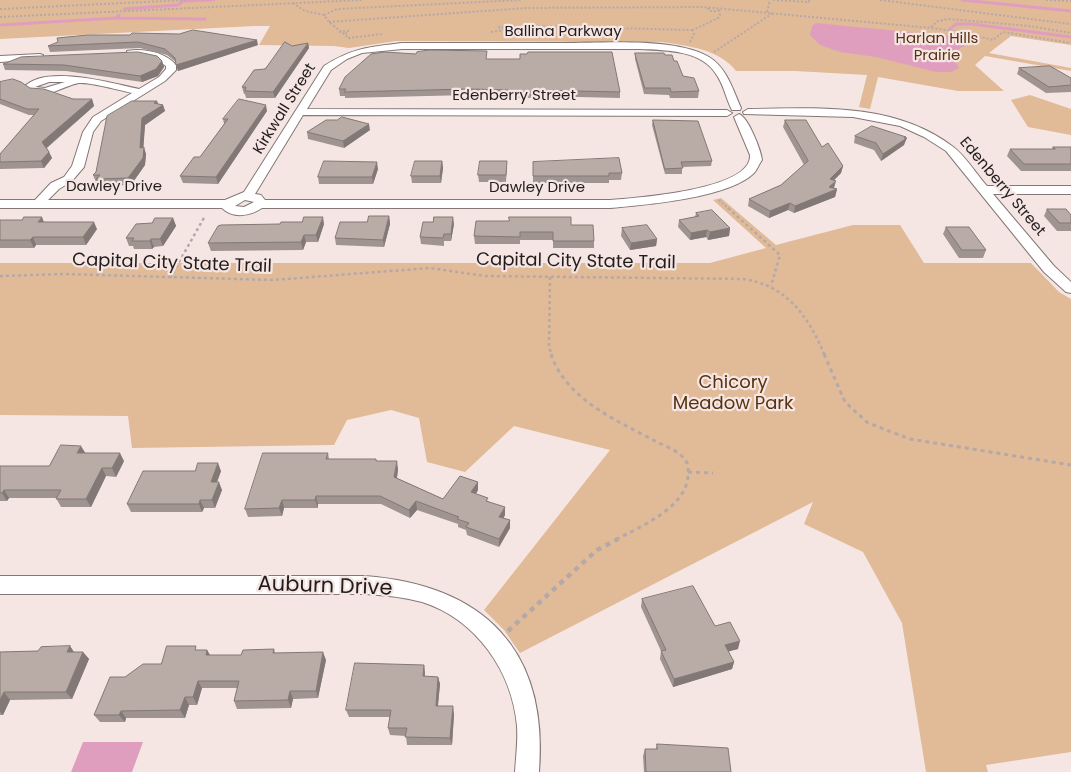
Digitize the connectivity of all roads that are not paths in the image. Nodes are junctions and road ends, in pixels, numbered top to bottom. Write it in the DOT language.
graph roads {
  1 [pos="360,51"];
  2 [pos="116,53"];
  3 [pos="50,56"];
  4 [pos="0,59"];
  5 [pos="76,81"];
  6 [pos="141,92"];
  7 [pos="301,112"];
  8 [pos="738,112"];
  9 [pos="68,179"];
  10 [pos="985,190"];
  11 [pos="1071,190"];
  12 [pos="248,196"];
  13 [pos="0,204"];
  14 [pos="38,204"];
  15 [pos="56,204"];
  16 [pos="229,204"];
  17 [pos="259,204"];
  18 [pos="1071,289"];
  19 [pos="0,585"];
  20 [pos="528,772"];
  1 -- 7 [label="street, Kirkwall Street"];
  1 -- 8 [label="street, Ballina Parkway"];
  2 -- 6 [label="street"];
  3 -- 4 [label="street"];
  5 -- 6 [label="street"];
  6 -- 9 [label="street"];
  7 -- 8 [label="street, Edenberry Street"];
  7 -- 12 [label="street, Kirkwall Street"];
  8 -- 10 [label="street, Edenberry Street"];
  8 -- 17 [label="street, Dawley Drive"];
  9 -- 14 [label="street"];
  9 -- 15 [label="street"];
  10 -- 11 [label="street"];
  10 -- 18 [label="street, Edenberry Street"];
  12 -- 16 [label="street"];
  12 -- 17 [label="street"];
  13 -- 14 [label="street, Dawley Drive"];
  14 -- 15 [label="street, Dawley Drive"];
  15 -- 16 [label="street, Dawley Drive"];
  16 -- 17 [label="street, Dawley Drive"];
  19 -- 20 [label="street, Auburn Drive"];
}
